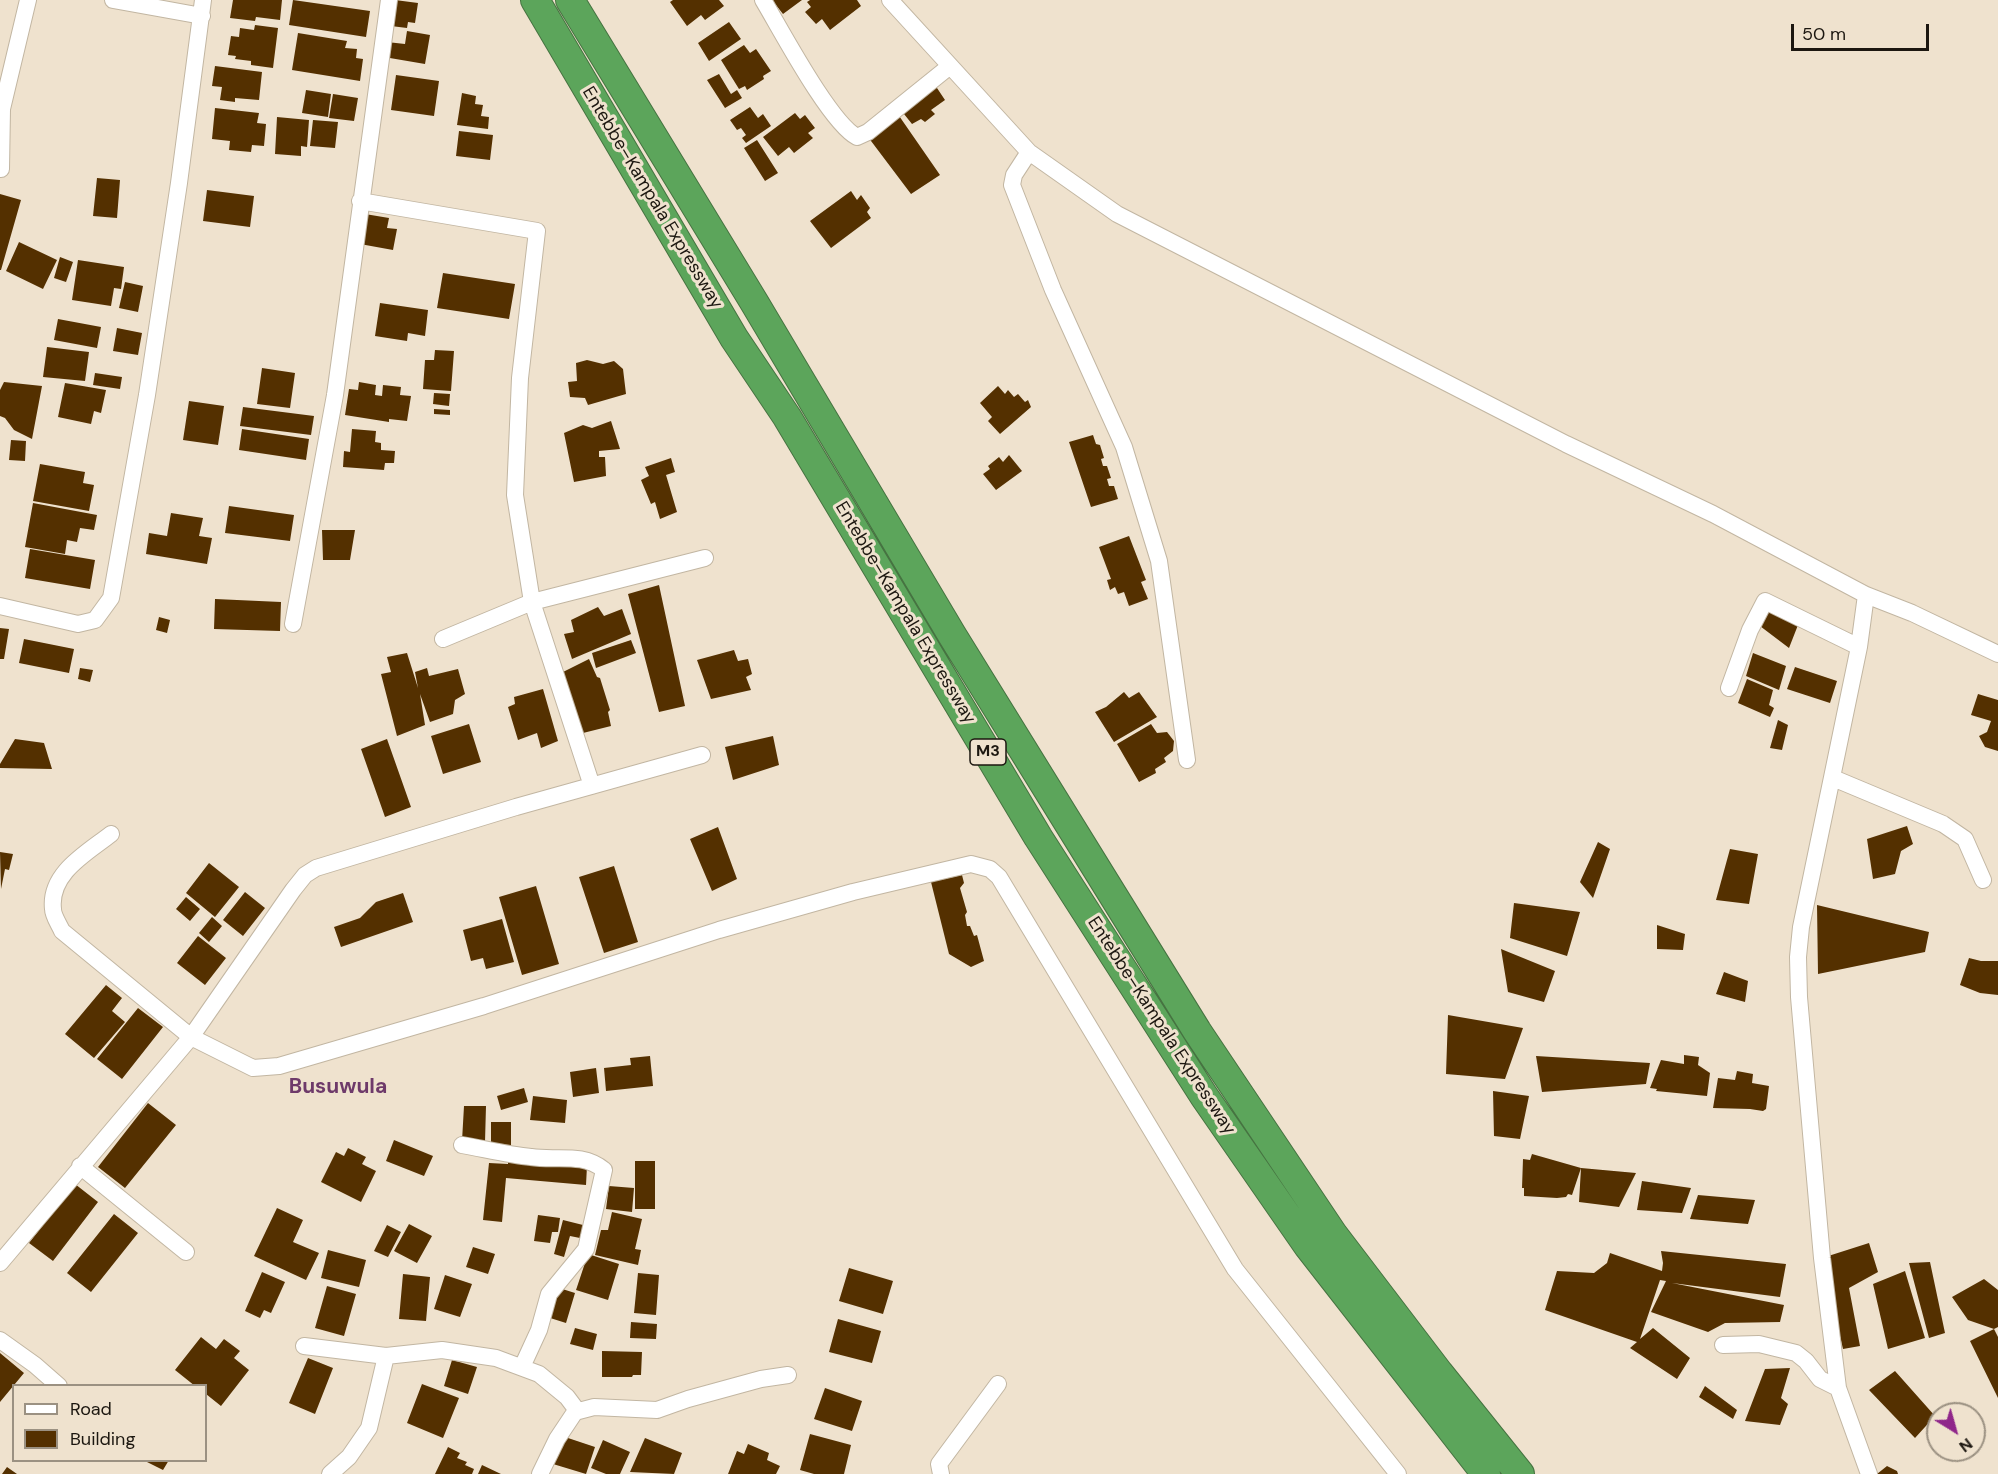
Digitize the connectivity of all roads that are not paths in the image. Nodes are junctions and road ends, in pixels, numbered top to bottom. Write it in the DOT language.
graph roads {
  1 [pos="28,0"];
  2 [pos="112,0"];
  3 [pos="388,0"];
  4 [pos="535,0"];
  5 [pos="570,0"];
  6 [pos="763,0"];
  7 [pos="890,0"];
  8 [pos="202,8"];
  9 [pos="950,66"];
  10 [pos="1029,152"];
  11 [pos="2,169"];
  12 [pos="360,201"];
  13 [pos="705,558"];
  14 [pos="1866,595"];
  15 [pos="532,602"];
  16 [pos="0,606"];
  17 [pos="293,624"];
  18 [pos="443,639"];
  19 [pos="1859,647"];
  20 [pos="1998,654"];
  21 [pos="1729,688"];
  22 [pos="702,755"];
  23 [pos="1187,760"];
  24 [pos="1833,778"];
  25 [pos="592,786"];
  26 [pos="111,834"];
  27 [pos="1983,880"];
  28 [pos="190,1037"];
  29 [pos="462,1145"];
  30 [pos="80,1166"];
  31 [pos="186,1252"];
  32 [pos="0,1263"];
  33 [pos="0,1340"];
  34 [pos="1723,1345"];
  35 [pos="304,1346"];
  36 [pos="386,1356"];
  37 [pos="522,1366"];
  38 [pos="788,1375"];
  39 [pos="57,1384"];
  40 [pos="998,1384"];
  41 [pos="1838,1388"];
  42 [pos="575,1412"];
  43 [pos="330,1474"];
  44 [pos="540,1474"];
  45 [pos="941,1474"];
  46 [pos="1398,1474"];
  47 [pos="1486,1474"];
  48 [pos="1521,1474"];
  49 [pos="1869,1474"];
  1 -- 11 [label="street"];
  2 -- 8 [label="street"];
  3 -- 12 [label="street"];
  4 -- 47 [label="highway, Entebbe–Kampala Expressway / M3"];
  5 -- 48 [label="highway, Entebbe–Kampala Expressway / M3"];
  6 -- 9 [label="street"];
  7 -- 9 [label="street"];
  8 -- 16 [label="street"];
  9 -- 10 [label="street"];
  10 -- 14 [label="street"];
  10 -- 23 [label="street"];
  12 -- 15 [label="street"];
  12 -- 17 [label="street"];
  13 -- 15 [label="street"];
  14 -- 19 [label="street"];
  14 -- 20 [label="street"];
  15 -- 18 [label="street"];
  15 -- 25 [label="street"];
  19 -- 21 [label="street"];
  19 -- 24 [label="street"];
  22 -- 25 [label="street"];
  24 -- 27 [label="street"];
  24 -- 41 [label="street"];
  25 -- 28 [label="street"];
  26 -- 28 [label="street"];
  28 -- 30 [label="street"];
  28 -- 46 [label="street"];
  29 -- 37 [label="street"];
  30 -- 31 [label="street"];
  30 -- 32 [label="street"];
  33 -- 39 [label="street"];
  34 -- 41 [label="street"];
  35 -- 36 [label="street"];
  36 -- 37 [label="street"];
  36 -- 43 [label="street"];
  37 -- 42 [label="street"];
  38 -- 42 [label="street"];
  40 -- 45 [label="street"];
  41 -- 49 [label="street"];
  42 -- 44 [label="street"];
}
